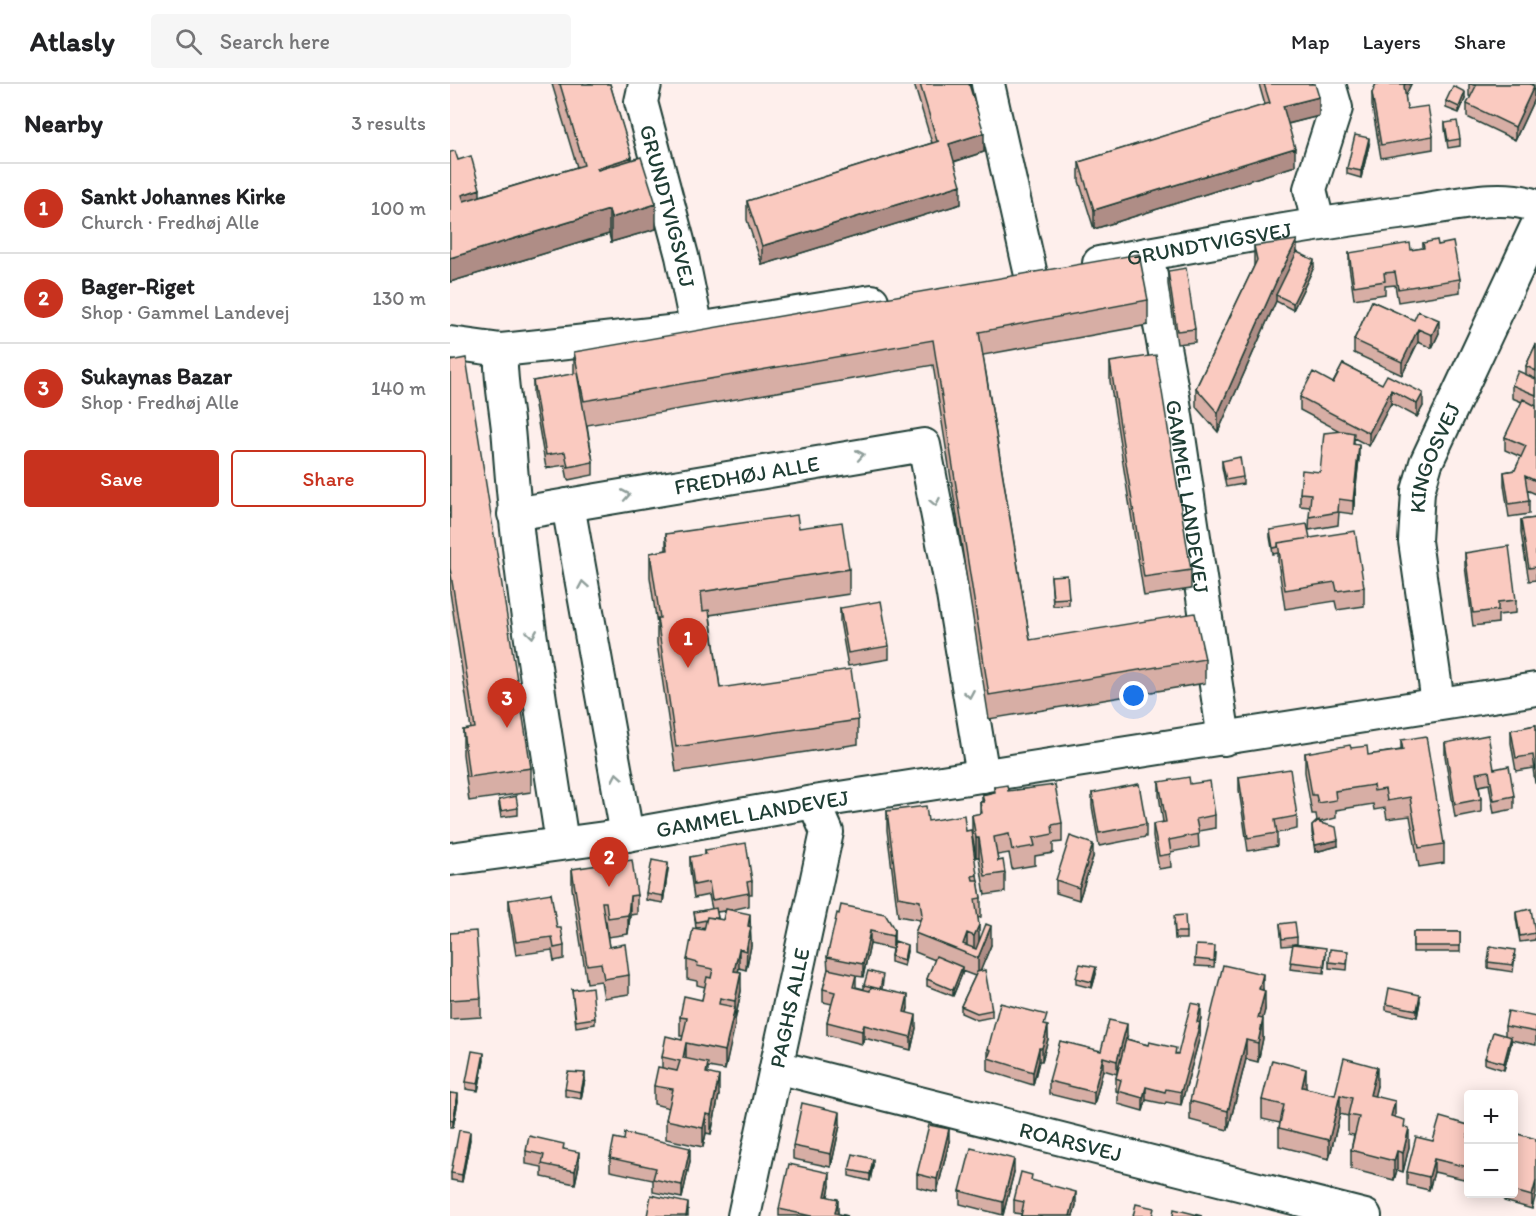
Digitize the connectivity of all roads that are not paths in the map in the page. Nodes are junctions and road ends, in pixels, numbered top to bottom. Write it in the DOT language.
graph roads {
  1 [pos="645,84"];
  2 [pos="988,84"];
  3 [pos="1329,84"];
  4 [pos="1536,206"];
  5 [pos="1317,223"];
  6 [pos="1536,228"];
  7 [pos="1147,254"];
  8 [pos="904,296"];
  9 [pos="697,329"];
  10 [pos="450,344"];
  11 [pos="501,350"];
  12 [pos="568,505"];
  13 [pos="514,514"];
  14 [pos="1536,688"];
  15 [pos="1438,703"];
  16 [pos="1224,739"];
  17 [pos="983,777"];
  18 [pos="814,802"];
  19 [pos="627,835"];
  20 [pos="562,843"];
  21 [pos="450,859"];
  22 [pos="777,1067"];
  23 [pos="744,1216"];
  24 [pos="1365,1216"];
  1 -- 9 [label="street, GRUNDTVIGSVEJ"];
  2 -- 7 [label="street, GRUNDTVIGSVEJ"];
  3 -- 5 [label="street, GRUNDTVIGSVEJ"];
  4 -- 5 [label="street, GRUNDTVIGSVEJ"];
  5 -- 7 [label="street, GRUNDTVIGSVEJ"];
  6 -- 15 [label="street, KINGOSVEJ"];
  7 -- 16 [label="street, GAMMEL LANDEVEJ"];
  8 -- 9 [label="street"];
  9 -- 11 [label="street"];
  10 -- 11 [label="street"];
  11 -- 13 [label="street"];
  12 -- 13 [label="street, FREDHØJ ALLE"];
  12 -- 17 [label="street, FREDHØJ ALLE, one-way"];
  19 -- 12 [label="street, one-way"];
  13 -- 20 [label="street, one-way"];
  14 -- 15 [label="street, GAMMEL LANDEVEJ"];
  15 -- 16 [label="street, GAMMEL LANDEVEJ"];
  16 -- 17 [label="street, GAMMEL LANDEVEJ"];
  17 -- 18 [label="street, GAMMEL LANDEVEJ"];
  18 -- 19 [label="street, GAMMEL LANDEVEJ"];
  18 -- 22 [label="street, PAGHS ALLE"];
  19 -- 20 [label="street, GAMMEL LANDEVEJ"];
  20 -- 21 [label="street, GAMMEL LANDEVEJ"];
  22 -- 23 [label="street, PAGHS ALLE"];
  22 -- 24 [label="street, ROARSVEJ"];
}
